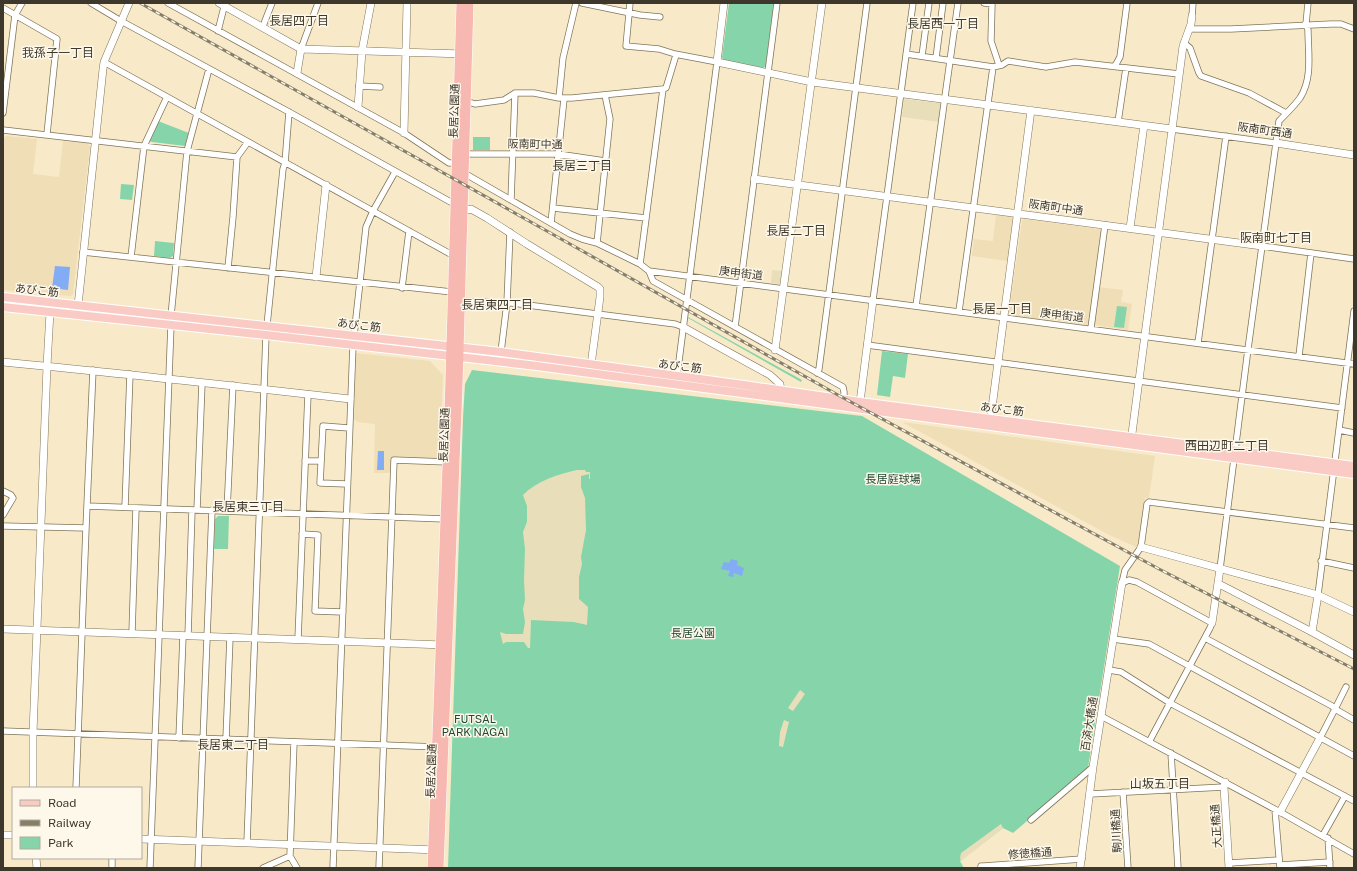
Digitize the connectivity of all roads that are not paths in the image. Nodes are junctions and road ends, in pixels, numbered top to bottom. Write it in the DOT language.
graph roads {
  1 [pos="22,3"];
  2 [pos="91,3"];
  3 [pos="129,3"];
  4 [pos="168,3"];
  5 [pos="272,3"];
  6 [pos="318,3"];
  7 [pos="371,3"];
  8 [pos="407,3"];
  9 [pos="462,3"];
  10 [pos="469,3"];
  11 [pos="576,3"];
  12 [pos="582,3"];
  13 [pos="630,3"];
  14 [pos="724,3"];
  15 [pos="777,3"];
  16 [pos="822,3"];
  17 [pos="867,3"];
  18 [pos="913,3"];
  19 [pos="929,3"];
  20 [pos="943,3"];
  21 [pos="958,3"];
  22 [pos="984,3"];
  23 [pos="1127,3"];
  24 [pos="1193,3"];
  25 [pos="1308,3"];
  26 [pos="223,4"];
  27 [pos="3,8"];
  28 [pos="629,13"];
  29 [pos="15,15"];
  30 [pos="1192,16"];
  31 [pos="660,17"];
  32 [pos="121,21"];
  33 [pos="1306,24"];
  34 [pos="263,26"];
  35 [pos="1354,29"];
  36 [pos="1189,30"];
  37 [pos="218,31"];
  38 [pos="1184,43"];
  39 [pos="301,48"];
  40 [pos="362,51"];
  41 [pos="405,52"];
  42 [pos="464,54"];
  43 [pos="906,54"];
  44 [pos="677,55"];
  45 [pos="922,56"];
  46 [pos="936,58"];
  47 [pos="950,60"];
  48 [pos="104,62"];
  49 [pos="717,62"];
  50 [pos="999,65"];
  51 [pos="1115,66"];
  52 [pos="993,67"];
  53 [pos="1126,68"];
  54 [pos="209,69"];
  55 [pos="297,73"];
  56 [pos="768,73"];
  57 [pos="1179,74"];
  58 [pos="812,82"];
  59 [pos="360,86"];
  60 [pos="380,87"];
  61 [pos="856,88"];
  62 [pos="663,89"];
  63 [pos="515,93"];
  64 [pos="900,94"];
  65 [pos="605,95"];
  66 [pos="167,97"];
  67 [pos="561,98"];
  68 [pos="944,99"];
  69 [pos="466,103"];
  70 [pos="988,105"];
  71 [pos="358,108"];
  72 [pos="1031,110"];
  73 [pos="3,112"];
  74 [pos="289,112"];
  75 [pos="1286,113"];
  76 [pos="198,114"];
  77 [pos="1118,122"];
  78 [pos="1144,125"];
  79 [pos="1172,129"];
  80 [pos="3,130"];
  81 [pos="404,133"];
  82 [pos="47,134"];
  83 [pos="1226,136"];
  84 [pos="95,140"];
  85 [pos="248,142"];
  86 [pos="1276,143"];
  87 [pos="144,146"];
  88 [pos="187,151"];
  89 [pos="465,154"];
  90 [pos="513,154"];
  91 [pos="558,154"];
  92 [pos="1354,155"];
  93 [pos="237,157"];
  94 [pos="605,160"];
  95 [pos="285,163"];
  96 [pos="456,163"];
  97 [pos="395,172"];
  98 [pos="464,173"];
  99 [pos="754,179"];
  100 [pos="798,185"];
  101 [pos="326,186"];
  102 [pos="842,191"];
  103 [pos="887,197"];
  104 [pos="511,200"];
  105 [pos="931,203"];
  106 [pos="459,208"];
  107 [pos="553,208"];
  108 [pos="974,208"];
  109 [pos="373,211"];
  110 [pos="601,212"];
  111 [pos="1018,214"];
  112 [pos="646,218"];
  113 [pos="550,223"];
  114 [pos="1105,225"];
  115 [pos="1130,228"];
  116 [pos="409,231"];
  117 [pos="510,232"];
  118 [pos="1158,232"];
  119 [pos="1212,239"];
  120 [pos="597,243"];
  121 [pos="1262,246"];
  122 [pos="83,252"];
  123 [pos="1311,253"];
  124 [pos="454,256"];
  125 [pos="131,257"];
  126 [pos="1354,259"];
  127 [pos="177,262"];
  128 [pos="640,264"];
  129 [pos="228,268"];
  130 [pos="649,271"];
  131 [pos="271,273"];
  132 [pos="316,277"];
  133 [pos="689,277"];
  134 [pos="360,282"];
  135 [pos="741,283"];
  136 [pos="402,288"];
  137 [pos="785,289"];
  138 [pos="452,292"];
  139 [pos="829,294"];
  140 [pos="3,297"];
  141 [pos="686,299"];
  142 [pos="873,300"];
  143 [pos="460,301"];
  144 [pos="54,303"];
  145 [pos="507,303"];
  146 [pos="78,305"];
  147 [pos="916,306"];
  148 [pos="3,307"];
  149 [pos="959,311"];
  150 [pos="1354,311"];
  151 [pos="50,312"];
  152 [pos="598,314"];
  153 [pos="77,315"];
  154 [pos="171,316"];
  155 [pos="1004,317"];
  156 [pos="171,325"];
  157 [pos="266,326"];
  158 [pos="683,327"];
  159 [pos="735,327"];
  160 [pos="1091,328"];
  161 [pos="266,334"];
  162 [pos="354,336"];
  163 [pos="1145,336"];
  164 [pos="1198,343"];
  165 [pos="353,345"];
  166 [pos="867,345"];
  167 [pos="775,350"];
  168 [pos="1248,350"];
  169 [pos="455,352"];
  170 [pos="501,352"];
  171 [pos="1298,356"];
  172 [pos="3,362"];
  173 [pos="997,362"];
  174 [pos="1347,363"];
  175 [pos="1354,364"];
  176 [pos="591,365"];
  177 [pos="47,366"];
  178 [pos="93,370"];
  179 [pos="817,373"];
  180 [pos="130,374"];
  181 [pos="678,376"];
  182 [pos="168,379"];
  183 [pos="1139,381"];
  184 [pos="202,383"];
  185 [pos="233,385"];
  186 [pos="686,386"];
  187 [pos="264,389"];
  188 [pos="781,390"];
  189 [pos="308,394"];
  190 [pos="1242,394"];
  191 [pos="350,399"];
  192 [pos="844,400"];
  193 [pos="860,402"];
  194 [pos="1342,408"];
  195 [pos="990,422"];
  196 [pos="350,428"];
  197 [pos="1339,430"];
  198 [pos="1354,433"];
  199 [pos="1131,441"];
  200 [pos="1235,454"];
  201 [pos="305,461"];
  202 [pos="321,461"];
  203 [pos="447,462"];
  204 [pos="1354,466"];
  205 [pos="1334,467"];
  206 [pos="1354,474"];
  207 [pos="347,484"];
  208 [pos="3,491"];
  209 [pos="87,506"];
  210 [pos="125,507"];
  211 [pos="136,508"];
  212 [pos="164,508"];
  213 [pos="194,510"];
  214 [pos="212,510"];
  215 [pos="227,511"];
  216 [pos="260,512"];
  217 [pos="1227,512"];
  218 [pos="303,514"];
  219 [pos="3,515"];
  220 [pos="346,515"];
  221 [pos="392,517"];
  222 [pos="445,519"];
  223 [pos="1326,525"];
  224 [pos="3,526"];
  225 [pos="41,526"];
  226 [pos="86,528"];
  227 [pos="1354,528"];
  228 [pos="302,534"];
  229 [pos="1141,547"];
  230 [pos="1322,561"];
  231 [pos="1354,568"];
  232 [pos="1220,569"];
  233 [pos="1122,583"];
  234 [pos="1219,584"];
  235 [pos="1318,595"];
  236 [pos="343,612"];
  237 [pos="1354,612"];
  238 [pos="1212,623"];
  239 [pos="3,629"];
  240 [pos="36,629"];
  241 [pos="82,631"];
  242 [pos="1312,632"];
  243 [pos="132,633"];
  244 [pos="159,634"];
  245 [pos="185,636"];
  246 [pos="207,637"];
  247 [pos="230,637"];
  248 [pos="255,638"];
  249 [pos="1205,638"];
  250 [pos="298,639"];
  251 [pos="1113,640"];
  252 [pos="342,641"];
  253 [pos="388,643"];
  254 [pos="444,645"];
  255 [pos="1354,655"];
  256 [pos="1191,666"];
  257 [pos="1109,670"];
  258 [pos="1346,687"];
  259 [pos="1170,703"];
  260 [pos="1335,709"];
  261 [pos="1101,716"];
  262 [pos="1354,720"];
  263 [pos="3,731"];
  264 [pos="32,733"];
  265 [pos="79,734"];
  266 [pos="155,737"];
  267 [pos="179,738"];
  268 [pos="1320,738"];
  269 [pos="203,739"];
  270 [pos="226,739"];
  271 [pos="250,740"];
  272 [pos="294,742"];
  273 [pos="1150,742"];
  274 [pos="338,744"];
  275 [pos="383,746"];
  276 [pos="440,748"];
  277 [pos="1171,753"];
  278 [pos="1354,756"];
  279 [pos="1094,767"];
  280 [pos="1301,772"];
  281 [pos="1225,784"];
  282 [pos="33,787"];
  283 [pos="76,787"];
  284 [pos="1174,790"];
  285 [pos="1123,792"];
  286 [pos="1090,794"];
  287 [pos="1345,796"];
  288 [pos="1354,801"];
  289 [pos="1278,811"];
  290 [pos="1031,820"];
  291 [pos="1326,837"];
  292 [pos="142,840"];
  293 [pos="151,840"];
  294 [pos="199,841"];
  295 [pos="247,843"];
  296 [pos="290,845"];
  297 [pos="334,846"];
  298 [pos="380,848"];
  299 [pos="436,850"];
  300 [pos="1354,854"];
  301 [pos="290,856"];
  302 [pos="1082,859"];
  303 [pos="1279,864"];
  304 [pos="1229,865"];
  305 [pos="1330,865"];
  306 [pos="150,868"];
  307 [pos="198,868"];
  308 [pos="264,868"];
  309 [pos="297,868"];
  310 [pos="333,868"];
  311 [pos="379,868"];
  312 [pos="432,868"];
  313 [pos="439,868"];
  314 [pos="981,868"];
  315 [pos="1080,868"];
  316 [pos="1128,868"];
  317 [pos="1178,868"];
  1 -- 29 [label="street"];
  2 -- 32 [label="street"];
  3 -- 32 [label="street"];
  4 -- 37 [label="street"];
  5 -- 34 [label="street"];
  6 -- 39 [label="street"];
  7 -- 40 [label="street"];
  8 -- 41 [label="street"];
  9 -- 42 [label="highway, 長居公園通"];
  10 -- 42 [label="highway, 長居公園通"];
  11 -- 67 [label="street"];
  12 -- 28 [label="street"];
  13 -- 28 [label="street"];
  14 -- 49 [label="street"];
  15 -- 56 [label="street"];
  16 -- 58 [label="street"];
  17 -- 61 [label="street"];
  18 -- 43 [label="street"];
  19 -- 45 [label="street"];
  20 -- 46 [label="street"];
  21 -- 47 [label="street"];
  22 -- 50 [label="street"];
  23 -- 51 [label="street"];
  24 -- 30 [label="street"];
  25 -- 33 [label="street"];
  26 -- 34 [label="street"];
  26 -- 37 [label="street"];
  27 -- 29 [label="street"];
  28 -- 31 [label="street"];
  28 -- 44 [label="street"];
  29 -- 73 [label="street"];
  29 -- 82 [label="street"];
  30 -- 36 [label="street"];
  32 -- 48 [label="street"];
  32 -- 54 [label="street"];
  33 -- 35 [label="street"];
  33 -- 36 [label="street"];
  33 -- 75 [label="street"];
  34 -- 39 [label="street"];
  36 -- 38 [label="street"];
  37 -- 55 [label="street"];
  38 -- 57 [label="street"];
  38 -- 75 [label="street"];
  39 -- 40 [label="street"];
  39 -- 55 [label="street"];
  40 -- 41 [label="street"];
  40 -- 59 [label="street"];
  41 -- 42 [label="street"];
  41 -- 81 [label="street"];
  42 -- 69 [label="highway, 長居公園通"];
  42 -- 96 [label="highway, 長居公園通"];
  43 -- 45 [label="street"];
  43 -- 64 [label="street"];
  44 -- 49 [label="street"];
  44 -- 62 [label="street"];
  45 -- 46 [label="street"];
  46 -- 47 [label="street"];
  47 -- 52 [label="street"];
  47 -- 68 [label="street"];
  48 -- 66 [label="street"];
  48 -- 84 [label="street"];
  49 -- 56 [label="street"];
  49 -- 133 [label="street"];
  50 -- 51 [label="street"];
  50 -- 52 [label="street"];
  51 -- 53 [label="street"];
  52 -- 70 [label="street"];
  53 -- 57 [label="street"];
  53 -- 77 [label="street"];
  54 -- 74 [label="street"];
  54 -- 76 [label="street"];
  55 -- 71 [label="street"];
  56 -- 58 [label="street"];
  56 -- 99 [label="street"];
  57 -- 79 [label="street"];
  58 -- 61 [label="street"];
  58 -- 100 [label="street"];
  59 -- 60 [label="street"];
  59 -- 71 [label="street"];
  61 -- 64 [label="street"];
  61 -- 102 [label="street"];
  62 -- 65 [label="street"];
  62 -- 112 [label="street"];
  63 -- 67 [label="street"];
  63 -- 69 [label="street"];
  63 -- 90 [label="street"];
  64 -- 68 [label="street"];
  64 -- 103 [label="street"];
  65 -- 67 [label="street"];
  65 -- 94 [label="street"];
  66 -- 76 [label="street"];
  66 -- 87 [label="street"];
  67 -- 91 [label="street"];
  68 -- 70 [label="street"];
  68 -- 105 [label="street"];
  69 -- 89 [label="highway, 長居公園通"];
  70 -- 72 [label="street"];
  70 -- 108 [label="street"];
  71 -- 81 [label="street"];
  72 -- 77 [label="street"];
  72 -- 111 [label="street"];
  74 -- 95 [label="street"];
  74 -- 97 [label="street"];
  75 -- 86 [label="street"];
  76 -- 85 [label="street"];
  76 -- 88 [label="street"];
  77 -- 78 [label="street"];
  78 -- 79 [label="street"];
  78 -- 115 [label="street"];
  79 -- 83 [label="street, 阪南町西通"];
  79 -- 118 [label="street"];
  80 -- 82 [label="street"];
  81 -- 96 [label="street"];
  82 -- 84 [label="street"];
  83 -- 86 [label="street, 阪南町西通"];
  83 -- 119 [label="street"];
  84 -- 87 [label="street"];
  84 -- 122 [label="street"];
  85 -- 93 [label="street"];
  85 -- 95 [label="street"];
  86 -- 92 [label="street, 阪南町西通"];
  86 -- 121 [label="street"];
  87 -- 88 [label="street"];
  87 -- 125 [label="street"];
  88 -- 93 [label="street"];
  88 -- 127 [label="street"];
  89 -- 90 [label="street, 阪南町中通"];
  89 -- 98 [label="highway, 長居公園通"];
  90 -- 91 [label="street, 阪南町中通"];
  90 -- 104 [label="street"];
  91 -- 94 [label="street, 阪南町中通"];
  91 -- 107 [label="street"];
  93 -- 129 [label="street"];
  94 -- 110 [label="street"];
  95 -- 101 [label="street"];
  95 -- 131 [label="street"];
  96 -- 106 [label="highway, 長居公園通"];
  97 -- 106 [label="street"];
  97 -- 109 [label="street"];
  98 -- 104 [label="street"];
  98 -- 106 [label="highway, 長居公園通"];
  99 -- 100 [label="street, 阪南町中通"];
  99 -- 135 [label="street"];
  100 -- 102 [label="street, 阪南町中通"];
  100 -- 137 [label="street"];
  101 -- 109 [label="street"];
  101 -- 132 [label="street"];
  102 -- 103 [label="street, 阪南町中通"];
  102 -- 139 [label="street"];
  103 -- 105 [label="street, 阪南町中通"];
  103 -- 142 [label="street"];
  104 -- 113 [label="street"];
  105 -- 108 [label="street, 阪南町中通"];
  105 -- 147 [label="street"];
  106 -- 117 [label="street"];
  106 -- 124 [label="highway, 長居公園通"];
  106 -- 143 [label="highway, 長居公園通"];
  107 -- 110 [label="street"];
  107 -- 113 [label="street"];
  108 -- 111 [label="street, 阪南町中通"];
  108 -- 149 [label="street"];
  109 -- 116 [label="street"];
  109 -- 134 [label="street"];
  110 -- 112 [label="street"];
  110 -- 120 [label="street"];
  111 -- 114 [label="street, 阪南町中通"];
  111 -- 155 [label="street"];
  112 -- 128 [label="street"];
  113 -- 120 [label="street"];
  114 -- 115 [label="street, 阪南町中通"];
  114 -- 160 [label="street"];
  115 -- 118 [label="street, 阪南町中通"];
  116 -- 124 [label="street"];
  116 -- 136 [label="street"];
  117 -- 145 [label="street"];
  117 -- 152 [label="street"];
  118 -- 119 [label="street, 阪南町中通"];
  118 -- 163 [label="street"];
  119 -- 121 [label="street, 阪南町中通"];
  119 -- 164 [label="street"];
  120 -- 128 [label="street"];
  121 -- 123 [label="street, 阪南町中通"];
  121 -- 168 [label="street"];
  122 -- 125 [label="street"];
  122 -- 146 [label="street"];
  123 -- 126 [label="street, 阪南町中通"];
  123 -- 171 [label="street"];
  124 -- 138 [label="highway, 長居公園通"];
  125 -- 127 [label="street"];
  127 -- 129 [label="street"];
  127 -- 154 [label="street"];
  128 -- 130 [label="street"];
  129 -- 131 [label="street"];
  130 -- 133 [label="street, 庚申街道"];
  130 -- 141 [label="street"];
  131 -- 132 [label="street"];
  131 -- 157 [label="street"];
  132 -- 134 [label="street"];
  133 -- 135 [label="street, 庚申街道"];
  133 -- 141 [label="street"];
  134 -- 136 [label="street"];
  134 -- 162 [label="street"];
  135 -- 137 [label="street, 庚申街道"];
  135 -- 159 [label="street"];
  136 -- 138 [label="street"];
  137 -- 139 [label="street, 庚申街道"];
  137 -- 167 [label="street"];
  138 -- 169 [label="highway, 長居公園通"];
  139 -- 142 [label="street, 庚申街道"];
  139 -- 179 [label="street"];
  140 -- 144 [label="main road, あびこ筋"];
  141 -- 158 [label="street"];
  141 -- 159 [label="street"];
  142 -- 147 [label="street, 庚申街道"];
  142 -- 166 [label="street"];
  143 -- 145 [label="street"];
  143 -- 169 [label="highway, 長居公園通"];
  144 -- 146 [label="main road, あびこ筋"];
  144 -- 151 [label="street"];
  145 -- 152 [label="street"];
  145 -- 170 [label="street"];
  146 -- 153 [label="street"];
  146 -- 154 [label="main road, あびこ筋"];
  147 -- 149 [label="street, 庚申街道"];
  148 -- 151 [label="main road, あびこ筋"];
  149 -- 155 [label="street, 庚申街道"];
  150 -- 174 [label="street"];
  151 -- 153 [label="main road, あびこ筋"];
  151 -- 177 [label="street"];
  152 -- 158 [label="street"];
  152 -- 176 [label="street"];
  153 -- 156 [label="main road, あびこ筋"];
  154 -- 157 [label="main road, あびこ筋"];
  155 -- 160 [label="street, 庚申街道"];
  155 -- 173 [label="street"];
  156 -- 161 [label="main road, あびこ筋"];
  156 -- 182 [label="street"];
  157 -- 161 [label="street"];
  157 -- 162 [label="main road, あびこ筋"];
  158 -- 181 [label="street"];
  158 -- 188 [label="street"];
  159 -- 167 [label="street"];
  160 -- 163 [label="street, 庚申街道"];
  161 -- 165 [label="main road, あびこ筋"];
  161 -- 187 [label="street"];
  162 -- 169 [label="main road, あびこ筋"];
  163 -- 164 [label="street, 庚申街道"];
  163 -- 183 [label="street"];
  164 -- 168 [label="street, 庚申街道"];
  165 -- 169 [label="main road, あびこ筋"];
  165 -- 191 [label="street"];
  166 -- 173 [label="street"];
  166 -- 193 [label="street"];
  167 -- 179 [label="street"];
  168 -- 171 [label="street, 庚申街道"];
  168 -- 190 [label="street"];
  169 -- 170 [label="main road, あびこ筋"];
  169 -- 186 [label="main road, あびこ筋"];
  169 -- 203 [label="highway, 長居公園通"];
  169 -- 254 [label="highway, 長居公園通"];
  170 -- 176 [label="main road, あびこ筋"];
  171 -- 174 [label="street, 庚申街道"];
  172 -- 177 [label="street"];
  173 -- 183 [label="street"];
  173 -- 195 [label="street"];
  174 -- 175 [label="street, 庚申街道"];
  174 -- 194 [label="street"];
  176 -- 181 [label="main road, あびこ筋"];
  177 -- 178 [label="street"];
  177 -- 225 [label="street"];
  178 -- 180 [label="street"];
  178 -- 209 [label="street"];
  179 -- 192 [label="street"];
  180 -- 182 [label="street"];
  180 -- 210 [label="street"];
  181 -- 186 [label="street"];
  181 -- 188 [label="main road, あびこ筋"];
  182 -- 184 [label="street"];
  182 -- 212 [label="street"];
  183 -- 190 [label="street"];
  183 -- 199 [label="street"];
  184 -- 185 [label="street"];
  184 -- 213 [label="street"];
  185 -- 187 [label="street"];
  185 -- 215 [label="street"];
  186 -- 195 [label="main road, あびこ筋"];
  187 -- 189 [label="street"];
  187 -- 216 [label="street"];
  188 -- 192 [label="main road, あびこ筋"];
  189 -- 191 [label="street"];
  189 -- 201 [label="street"];
  190 -- 194 [label="street"];
  190 -- 200 [label="street"];
  191 -- 196 [label="street"];
  192 -- 193 [label="main road, あびこ筋"];
  193 -- 195 [label="main road, あびこ筋"];
  194 -- 197 [label="street"];
  195 -- 199 [label="main road, あびこ筋"];
  196 -- 202 [label="street"];
  196 -- 207 [label="street"];
  197 -- 198 [label="street"];
  197 -- 205 [label="street"];
  199 -- 200 [label="main road, あびこ筋"];
  200 -- 205 [label="main road, あびこ筋"];
  200 -- 217 [label="street"];
  201 -- 202 [label="street"];
  201 -- 218 [label="street"];
  202 -- 207 [label="street"];
  203 -- 221 [label="street"];
  203 -- 222 [label="highway, 長居公園通"];
  204 -- 205 [label="main road, あびこ筋"];
  205 -- 206 [label="main road, あびこ筋"];
  205 -- 223 [label="street"];
  207 -- 220 [label="street"];
  208 -- 219 [label="street"];
  209 -- 210 [label="street"];
  209 -- 226 [label="street"];
  210 -- 211 [label="street"];
  211 -- 212 [label="street"];
  211 -- 243 [label="street"];
  212 -- 213 [label="street"];
  212 -- 244 [label="street"];
  213 -- 214 [label="street"];
  213 -- 245 [label="street"];
  214 -- 215 [label="street"];
  214 -- 246 [label="street"];
  215 -- 216 [label="street"];
  216 -- 218 [label="street"];
  216 -- 248 [label="street"];
  217 -- 223 [label="street"];
  217 -- 229 [label="street"];
  217 -- 232 [label="street"];
  218 -- 220 [label="street"];
  218 -- 228 [label="street"];
  220 -- 221 [label="street"];
  220 -- 236 [label="street"];
  221 -- 222 [label="street"];
  221 -- 253 [label="street"];
  222 -- 254 [label="highway, 長居公園通"];
  223 -- 227 [label="street"];
  223 -- 230 [label="street"];
  224 -- 225 [label="street"];
  225 -- 226 [label="street"];
  225 -- 240 [label="street"];
  226 -- 241 [label="street"];
  228 -- 236 [label="street"];
  228 -- 250 [label="street"];
  229 -- 232 [label="street"];
  229 -- 233 [label="street"];
  230 -- 231 [label="street"];
  230 -- 235 [label="street"];
  232 -- 234 [label="street"];
  232 -- 235 [label="street"];
  233 -- 238 [label="street"];
  233 -- 251 [label="street, 百済大橋通"];
  234 -- 238 [label="street"];
  234 -- 242 [label="street"];
  235 -- 237 [label="street"];
  235 -- 242 [label="street"];
  236 -- 252 [label="street"];
  238 -- 249 [label="street"];
  239 -- 240 [label="street"];
  240 -- 241 [label="street"];
  240 -- 264 [label="street"];
  241 -- 243 [label="street"];
  241 -- 265 [label="street"];
  242 -- 255 [label="street"];
  243 -- 244 [label="street"];
  244 -- 245 [label="street"];
  244 -- 266 [label="street"];
  245 -- 246 [label="street"];
  245 -- 267 [label="street"];
  246 -- 247 [label="street"];
  246 -- 269 [label="street"];
  247 -- 248 [label="street"];
  247 -- 270 [label="street"];
  248 -- 250 [label="street"];
  248 -- 271 [label="street"];
  249 -- 256 [label="street"];
  249 -- 260 [label="street"];
  250 -- 252 [label="street"];
  251 -- 256 [label="street"];
  251 -- 257 [label="street, 百済大橋通"];
  252 -- 253 [label="street"];
  252 -- 274 [label="street"];
  253 -- 254 [label="street"];
  253 -- 275 [label="street"];
  254 -- 276 [label="highway, 長居公園通"];
  256 -- 259 [label="street"];
  256 -- 268 [label="street"];
  257 -- 259 [label="street"];
  257 -- 261 [label="street, 百済大橋通"];
  258 -- 260 [label="street"];
  259 -- 273 [label="street"];
  259 -- 280 [label="street"];
  260 -- 262 [label="street"];
  260 -- 268 [label="street"];
  261 -- 273 [label="street"];
  261 -- 279 [label="street, 百済大橋通"];
  263 -- 264 [label="street"];
  264 -- 265 [label="street"];
  264 -- 282 [label="street"];
  265 -- 266 [label="street"];
  265 -- 283 [label="street"];
  266 -- 267 [label="street"];
  266 -- 293 [label="street"];
  267 -- 269 [label="street"];
  268 -- 278 [label="street"];
  268 -- 280 [label="street"];
  269 -- 270 [label="street"];
  269 -- 294 [label="street"];
  270 -- 271 [label="street"];
  271 -- 272 [label="street"];
  271 -- 295 [label="street"];
  272 -- 274 [label="street"];
  272 -- 296 [label="street"];
  273 -- 277 [label="street"];
  274 -- 275 [label="street"];
  274 -- 297 [label="street"];
  275 -- 276 [label="street"];
  275 -- 298 [label="street"];
  276 -- 299 [label="highway, 長居公園通"];
  277 -- 281 [label="street"];
  277 -- 284 [label="street"];
  279 -- 286 [label="street, 百済大橋通"];
  279 -- 290 [label="street"];
  280 -- 287 [label="street"];
  280 -- 289 [label="street"];
  281 -- 284 [label="street"];
  281 -- 289 [label="street"];
  281 -- 304 [label="street, 大正橋通"];
  284 -- 285 [label="street"];
  284 -- 317 [label="street"];
  285 -- 286 [label="street"];
  285 -- 316 [label="street, 駒川橋通"];
  286 -- 302 [label="street, 百済大橋通"];
  287 -- 288 [label="street"];
  287 -- 291 [label="street"];
  289 -- 291 [label="street"];
  289 -- 303 [label="street"];
  291 -- 300 [label="street"];
  291 -- 305 [label="street"];
  292 -- 293 [label="street"];
  293 -- 294 [label="street"];
  293 -- 306 [label="street"];
  294 -- 295 [label="street"];
  294 -- 307 [label="street"];
  295 -- 296 [label="street"];
  296 -- 297 [label="street"];
  296 -- 301 [label="street"];
  297 -- 298 [label="street"];
  297 -- 310 [label="street"];
  298 -- 299 [label="street"];
  298 -- 311 [label="street"];
  299 -- 312 [label="highway, 長居公園通"];
  299 -- 313 [label="highway, 長居公園通"];
  301 -- 308 [label="street"];
  301 -- 309 [label="street"];
  302 -- 314 [label="street, 修徳橋通"];
  302 -- 315 [label="street, 百済大橋通"];
  303 -- 304 [label="street"];
  303 -- 305 [label="street"];
}
